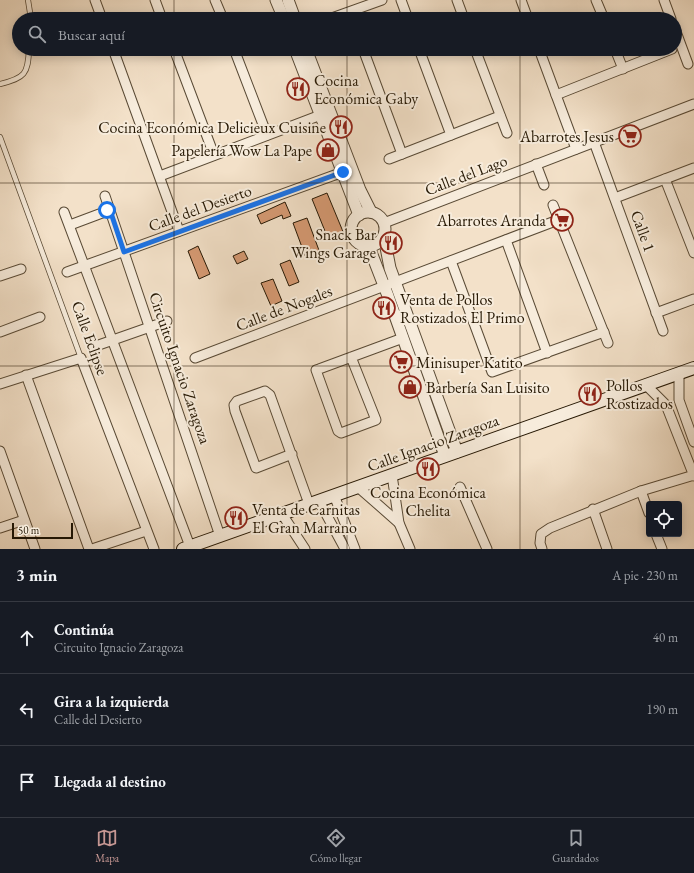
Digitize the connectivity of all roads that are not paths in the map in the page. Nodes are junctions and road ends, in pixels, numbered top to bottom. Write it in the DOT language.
graph roads {
  1 [pos="28,0"];
  2 [pos="95,0"];
  3 [pos="155,0"];
  4 [pos="216,0"];
  5 [pos="276,0"];
  6 [pos="288,0"];
  7 [pos="382,0"];
  8 [pos="401,0"];
  9 [pos="457,0"];
  10 [pos="521,0"];
  11 [pos="596,0"];
  12 [pos="664,0"];
  13 [pos="30,12"];
  14 [pos="99,12"];
  15 [pos="159,12"];
  16 [pos="220,12"];
  17 [pos="281,12"];
  18 [pos="292,12"];
  19 [pos="356,12"];
  20 [pos="405,12"];
  21 [pos="461,12"];
  22 [pos="525,12"];
  23 [pos="601,12"];
  24 [pos="668,12"];
  25 [pos="682,53"];
  26 [pos="29,56"];
  27 [pos="116,56"];
  28 [pos="177,56"];
  29 [pos="237,56"];
  30 [pos="298,56"];
  31 [pos="308,56"];
  32 [pos="366,56"];
  33 [pos="422,56"];
  34 [pos="478,56"];
  35 [pos="542,56"];
  36 [pos="618,56"];
  37 [pos="655,56"];
  38 [pos="688,64"];
  39 [pos="623,69"];
  40 [pos="0,84"];
  41 [pos="556,95"];
  42 [pos="694,104"];
  43 [pos="324,113"];
  44 [pos="500,116"];
  45 [pos="507,133"];
  46 [pos="267,135"];
  47 [pos="451,135"];
  48 [pos="0,138"];
  49 [pos="594,142"];
  50 [pos="576,149"];
  51 [pos="3,153"];
  52 [pos="402,154"];
  53 [pos="214,155"];
  54 [pos="389,159"];
  55 [pos="536,164"];
  56 [pos="694,168"];
  57 [pos="343,172"];
  58 [pos="160,176"];
  59 [pos="665,179"];
  60 [pos="544,185"];
  61 [pos="105,196"];
  62 [pos="615,198"];
  63 [pos="553,205"];
  64 [pos="110,210"];
  65 [pos="64,212"];
  66 [pos="371,212"];
  67 [pos="359,215"];
  68 [pos="558,220"];
  69 [pos="384,222"];
  70 [pos="70,225"];
  71 [pos="179,231"];
  72 [pos="384,237"];
  73 [pos="506,240"];
  74 [pos="369,247"];
  75 [pos="124,252"];
  76 [pos="694,253"];
  77 [pos="451,261"];
  78 [pos="84,266"];
  79 [pos="21,269"];
  80 [pos="67,272"];
  81 [pos="0,276"];
  82 [pos="390,284"];
  83 [pos="694,299"];
  84 [pos="656,313"];
  85 [pos="40,317"];
  86 [pos="167,321"];
  87 [pos="150,326"];
  88 [pos="663,331"];
  89 [pos="0,332"];
  90 [pos="604,332"];
  91 [pos="403,338"];
  92 [pos="112,340"];
  93 [pos="608,343"];
  94 [pos="93,347"];
  95 [pos="546,353"];
  96 [pos="350,357"];
  97 [pos="81,358"];
  98 [pos="195,358"];
  99 [pos="694,368"];
  100 [pos="679,373"];
  101 [pos="26,376"];
  102 [pos="0,384"];
  103 [pos="646,385"];
  104 [pos="436,396"];
  105 [pos="424,399"];
  106 [pos="679,400"];
  107 [pos="666,405"];
  108 [pos="694,442"];
  109 [pos="0,451"];
  110 [pos="292,454"];
  111 [pos="451,454"];
  112 [pos="392,475"];
  113 [pos="694,476"];
  114 [pos="358,487"];
  115 [pos="460,487"];
  116 [pos="642,491"];
  117 [pos="334,495"];
  118 [pos="314,502"];
  119 [pos="646,503"];
  120 [pos="593,509"];
  121 [pos="282,514"];
  122 [pos="24,520"];
  123 [pos="398,523"];
  124 [pos="0,528"];
  125 [pos="146,531"];
  126 [pos="347,532"];
  127 [pos="220,536"];
  128 [pos="338,536"];
  129 [pos="657,537"];
  130 [pos="188,548"];
  131 [pos="35,549"];
  132 [pos="91,549"];
  133 [pos="154,549"];
  134 [pos="305,549"];
  135 [pos="345,549"];
  136 [pos="355,549"];
  137 [pos="410,549"];
  138 [pos="487,549"];
  139 [pos="542,549"];
  140 [pos="608,549"];
  141 [pos="662,549"];
  1 -- 13 [label="lane"];
  2 -- 14 [label="street"];
  3 -- 15 [label="street"];
  4 -- 16 [label="street"];
  5 -- 17 [label="street"];
  6 -- 18 [label="street"];
  7 -- 19 [label="street"];
  8 -- 20 [label="street"];
  9 -- 21 [label="street"];
  10 -- 22 [label="street"];
  11 -- 23 [label="street"];
  12 -- 24 [label="street"];
  25 -- 38 [label="street"];
  26 -- 40 [label="lane"];
  27 -- 58 [label="street"];
  28 -- 53 [label="street"];
  29 -- 46 [label="street"];
  30 -- 43 [label="street"];
  31 -- 43 [label="street"];
  32 -- 52 [label="street"];
  33 -- 47 [label="street"];
  34 -- 44 [label="street"];
  35 -- 41 [label="street"];
  36 -- 39 [label="street"];
  37 -- 39 [label="street"];
  39 -- 41 [label="street"];
  41 -- 50 [label="street"];
  42 -- 49 [label="street, Calle del Lago"];
  43 -- 46 [label="street"];
  43 -- 57 [label="street"];
  43 -- 66 [label="street"];
  44 -- 45 [label="street"];
  44 -- 47 [label="street"];
  46 -- 53 [label="street"];
  47 -- 52 [label="street"];
  48 -- 51 [label="lane, Calle Eclipse"];
  49 -- 50 [label="street, Calle del Lago"];
  49 -- 62 [label="street, Calle 1"];
  50 -- 55 [label="street, Calle del Lago"];
  51 -- 97 [label="lane, Calle Eclipse"];
  52 -- 54 [label="street"];
  53 -- 58 [label="street"];
  55 -- 60 [label="street"];
  55 -- 69 [label="street, Calle del Lago"];
  56 -- 59 [label="street"];
  57 -- 67 [label="street"];
  57 -- 71 [label="street, Calle del Desierto"];
  58 -- 71 [label="street"];
  59 -- 62 [label="street"];
  59 -- 76 [label="street"];
  61 -- 64 [label="street, Circuito Ignacio Zaragoza"];
  62 -- 84 [label="street, Calle 1"];
  63 -- 68 [label="street"];
  64 -- 70 [label="street"];
  64 -- 75 [label="street, Circuito Ignacio Zaragoza"];
  65 -- 70 [label="street"];
  66 -- 67 [label="street"];
  66 -- 69 [label="street"];
  67 -- 74 [label="street"];
  68 -- 73 [label="street, Calle de Nogales"];
  68 -- 90 [label="street"];
  69 -- 72 [label="street"];
  70 -- 78 [label="street"];
  71 -- 75 [label="street, Calle del Desierto"];
  72 -- 74 [label="street"];
  72 -- 82 [label="street"];
  73 -- 77 [label="street, Calle de Nogales"];
  73 -- 95 [label="street"];
  74 -- 82 [label="street"];
  75 -- 78 [label="street, Calle del Desierto"];
  75 -- 87 [label="street, Circuito Ignacio Zaragoza"];
  77 -- 82 [label="street, Calle de Nogales"];
  77 -- 95 [label="street"];
  78 -- 80 [label="street, Calle del Desierto"];
  78 -- 92 [label="street"];
  79 -- 81 [label="street"];
  82 -- 91 [label="street"];
  82 -- 98 [label="street, Calle de Nogales"];
  82 -- 104 [label="street"];
  83 -- 84 [label="street"];
  84 -- 88 [label="street, Calle 1"];
  85 -- 89 [label="street"];
  86 -- 87 [label="street"];
  87 -- 92 [label="street"];
  87 -- 127 [label="street, Circuito Ignacio Zaragoza"];
  90 -- 93 [label="street"];
  90 -- 95 [label="street"];
  91 -- 96 [label="street"];
  91 -- 105 [label="street"];
  92 -- 94 [label="street"];
  92 -- 130 [label="street"];
  96 -- 96 [label="street"];
  97 -- 101 [label="street"];
  97 -- 125 [label="street, Calle Eclipse"];
  99 -- 100 [label="main road, Calle Ignacio Zaragoza"];
  100 -- 103 [label="main road, Calle Ignacio Zaragoza"];
  100 -- 106 [label="street"];
  101 -- 102 [label="street"];
  101 -- 132 [label="street"];
  103 -- 107 [label="street"];
  103 -- 111 [label="main road, Calle Ignacio Zaragoza"];
  104 -- 105 [label="street"];
  104 -- 111 [label="street"];
  105 -- 111 [label="street"];
  106 -- 107 [label="street"];
  106 -- 108 [label="street"];
  107 -- 113 [label="street"];
  109 -- 122 [label="street"];
  110 -- 110 [label="street"];
  110 -- 118 [label="street"];
  111 -- 112 [label="main road, Calle Ignacio Zaragoza"];
  112 -- 114 [label="main road, Calle Ignacio Zaragoza"];
  112 -- 123 [label="street"];
  113 -- 116 [label="street"];
  114 -- 117 [label="main road, Calle Ignacio Zaragoza"];
  114 -- 123 [label="street"];
  115 -- 138 [label="street"];
  116 -- 119 [label="street"];
  116 -- 120 [label="street"];
  117 -- 118 [label="main road, Calle Ignacio Zaragoza"];
  117 -- 126 [label="street"];
  118 -- 121 [label="main road, Calle Ignacio Zaragoza"];
  118 -- 128 [label="street"];
  120 -- 139 [label="street"];
  120 -- 140 [label="street"];
  121 -- 127 [label="main road, Calle Ignacio Zaragoza"];
  121 -- 134 [label="street"];
  122 -- 124 [label="street"];
  122 -- 131 [label="street"];
  123 -- 137 [label="street"];
  125 -- 132 [label="street"];
  125 -- 133 [label="street, Calle Eclipse"];
  126 -- 128 [label="street"];
  126 -- 136 [label="street"];
  127 -- 130 [label="main road, Calle Ignacio Zaragoza"];
  128 -- 135 [label="street"];
  129 -- 141 [label="street"];
}
